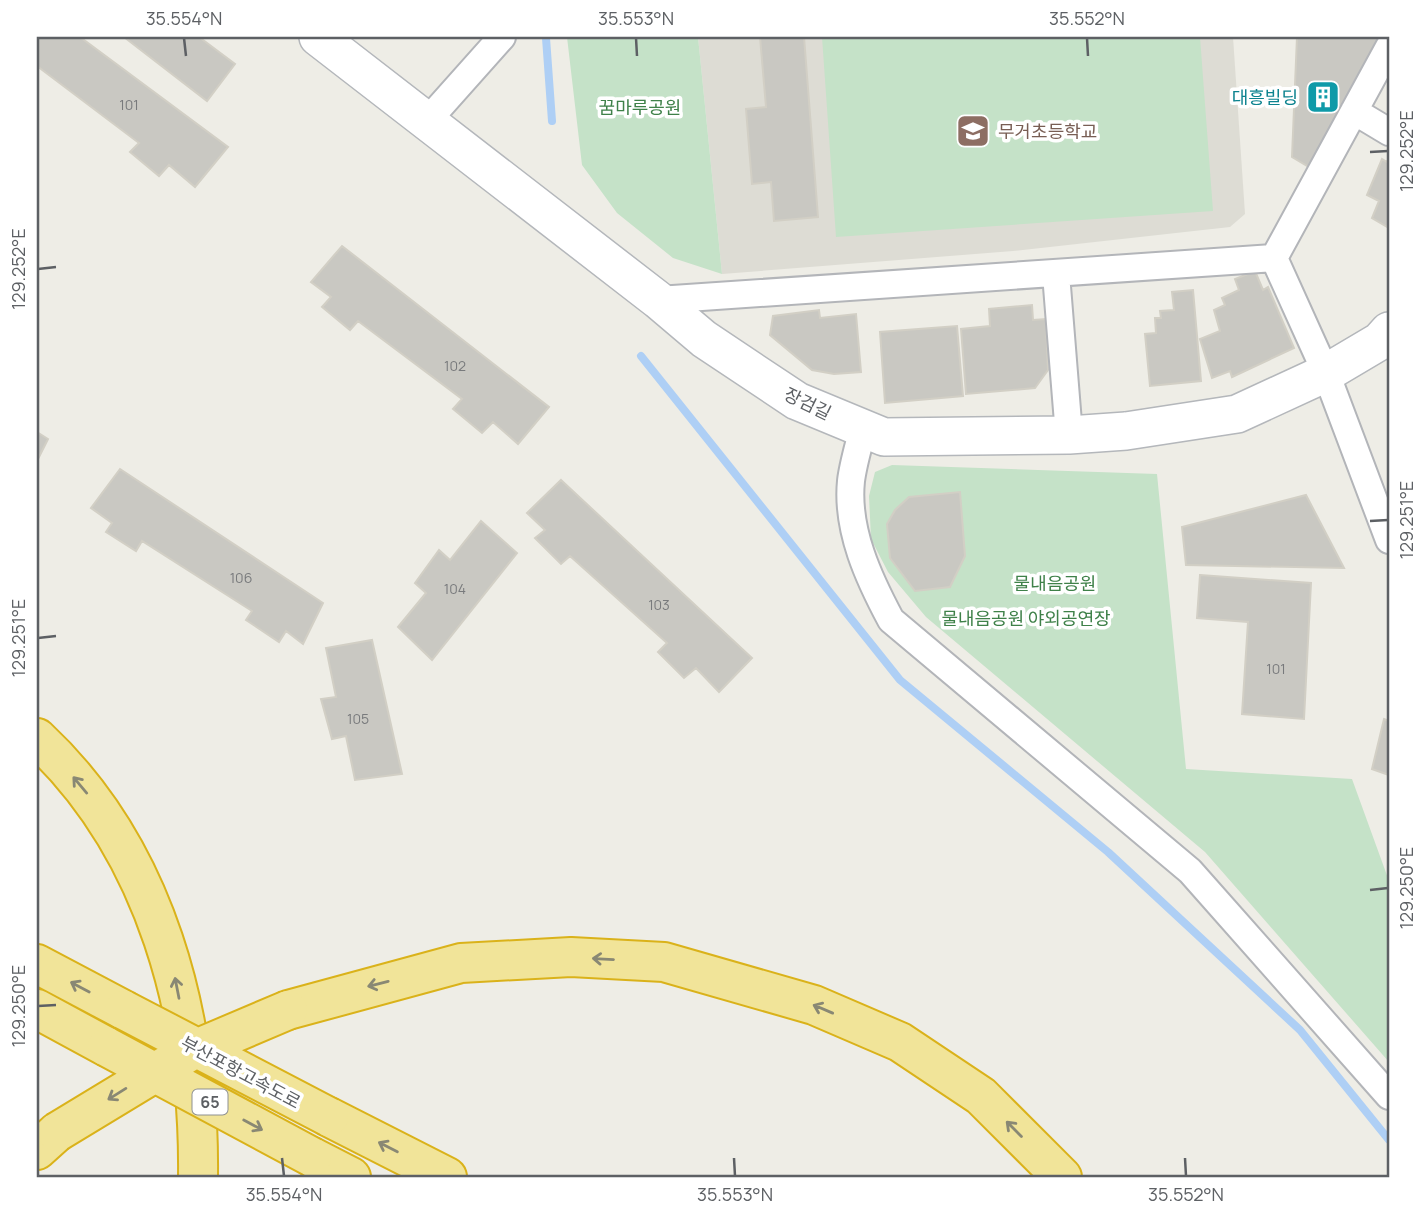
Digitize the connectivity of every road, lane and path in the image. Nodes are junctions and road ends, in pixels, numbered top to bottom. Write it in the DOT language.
graph roads {
  1 [pos="318,37"];
  2 [pos="502,37"];
  3 [pos="1389,47"];
  4 [pos="1354,111"];
  5 [pos="428,120"];
  6 [pos="1389,132"];
  7 [pos="1275,258"];
  8 [pos="1056,274"];
  9 [pos="659,300"];
  10 [pos="1389,331"];
  11 [pos="1326,373"];
  12 [pos="863,428"];
  13 [pos="1069,435"];
  14 [pos="1389,540"];
  15 [pos="37,738"];
  16 [pos="37,964"];
  17 [pos="37,1009"];
  18 [pos="1389,1096"];
  19 [pos="47,1141"];
  20 [pos="198,1177"];
  21 [pos="351,1177"];
  22 [pos="447,1177"];
  23 [pos="1062,1177"];
  1 -- 5 [label="main road, 장검길"];
  2 -- 5 [label="street"];
  3 -- 4 [label="street"];
  4 -- 6 [label="street"];
  4 -- 7 [label="street"];
  5 -- 9 [label="main road, 장검길"];
  7 -- 8 [label="street"];
  7 -- 11 [label="street"];
  8 -- 9 [label="street"];
  8 -- 13 [label="street"];
  9 -- 12 [label="main road, 장검길"];
  10 -- 11 [label="main road, 장검길"];
  11 -- 13 [label="main road, 장검길"];
  11 -- 14 [label="street"];
  12 -- 13 [label="main road, 장검길"];
  12 -- 18 [label="street"];
  20 -- 15 [label="highway, one-way"];
  22 -- 16 [label="highway, 부산포항고속도로 / 65, one-way, bridge"];
  17 -- 21 [label="highway, 65, one-way, bridge"];
  23 -- 19 [label="highway, one-way, bridge"];
}
